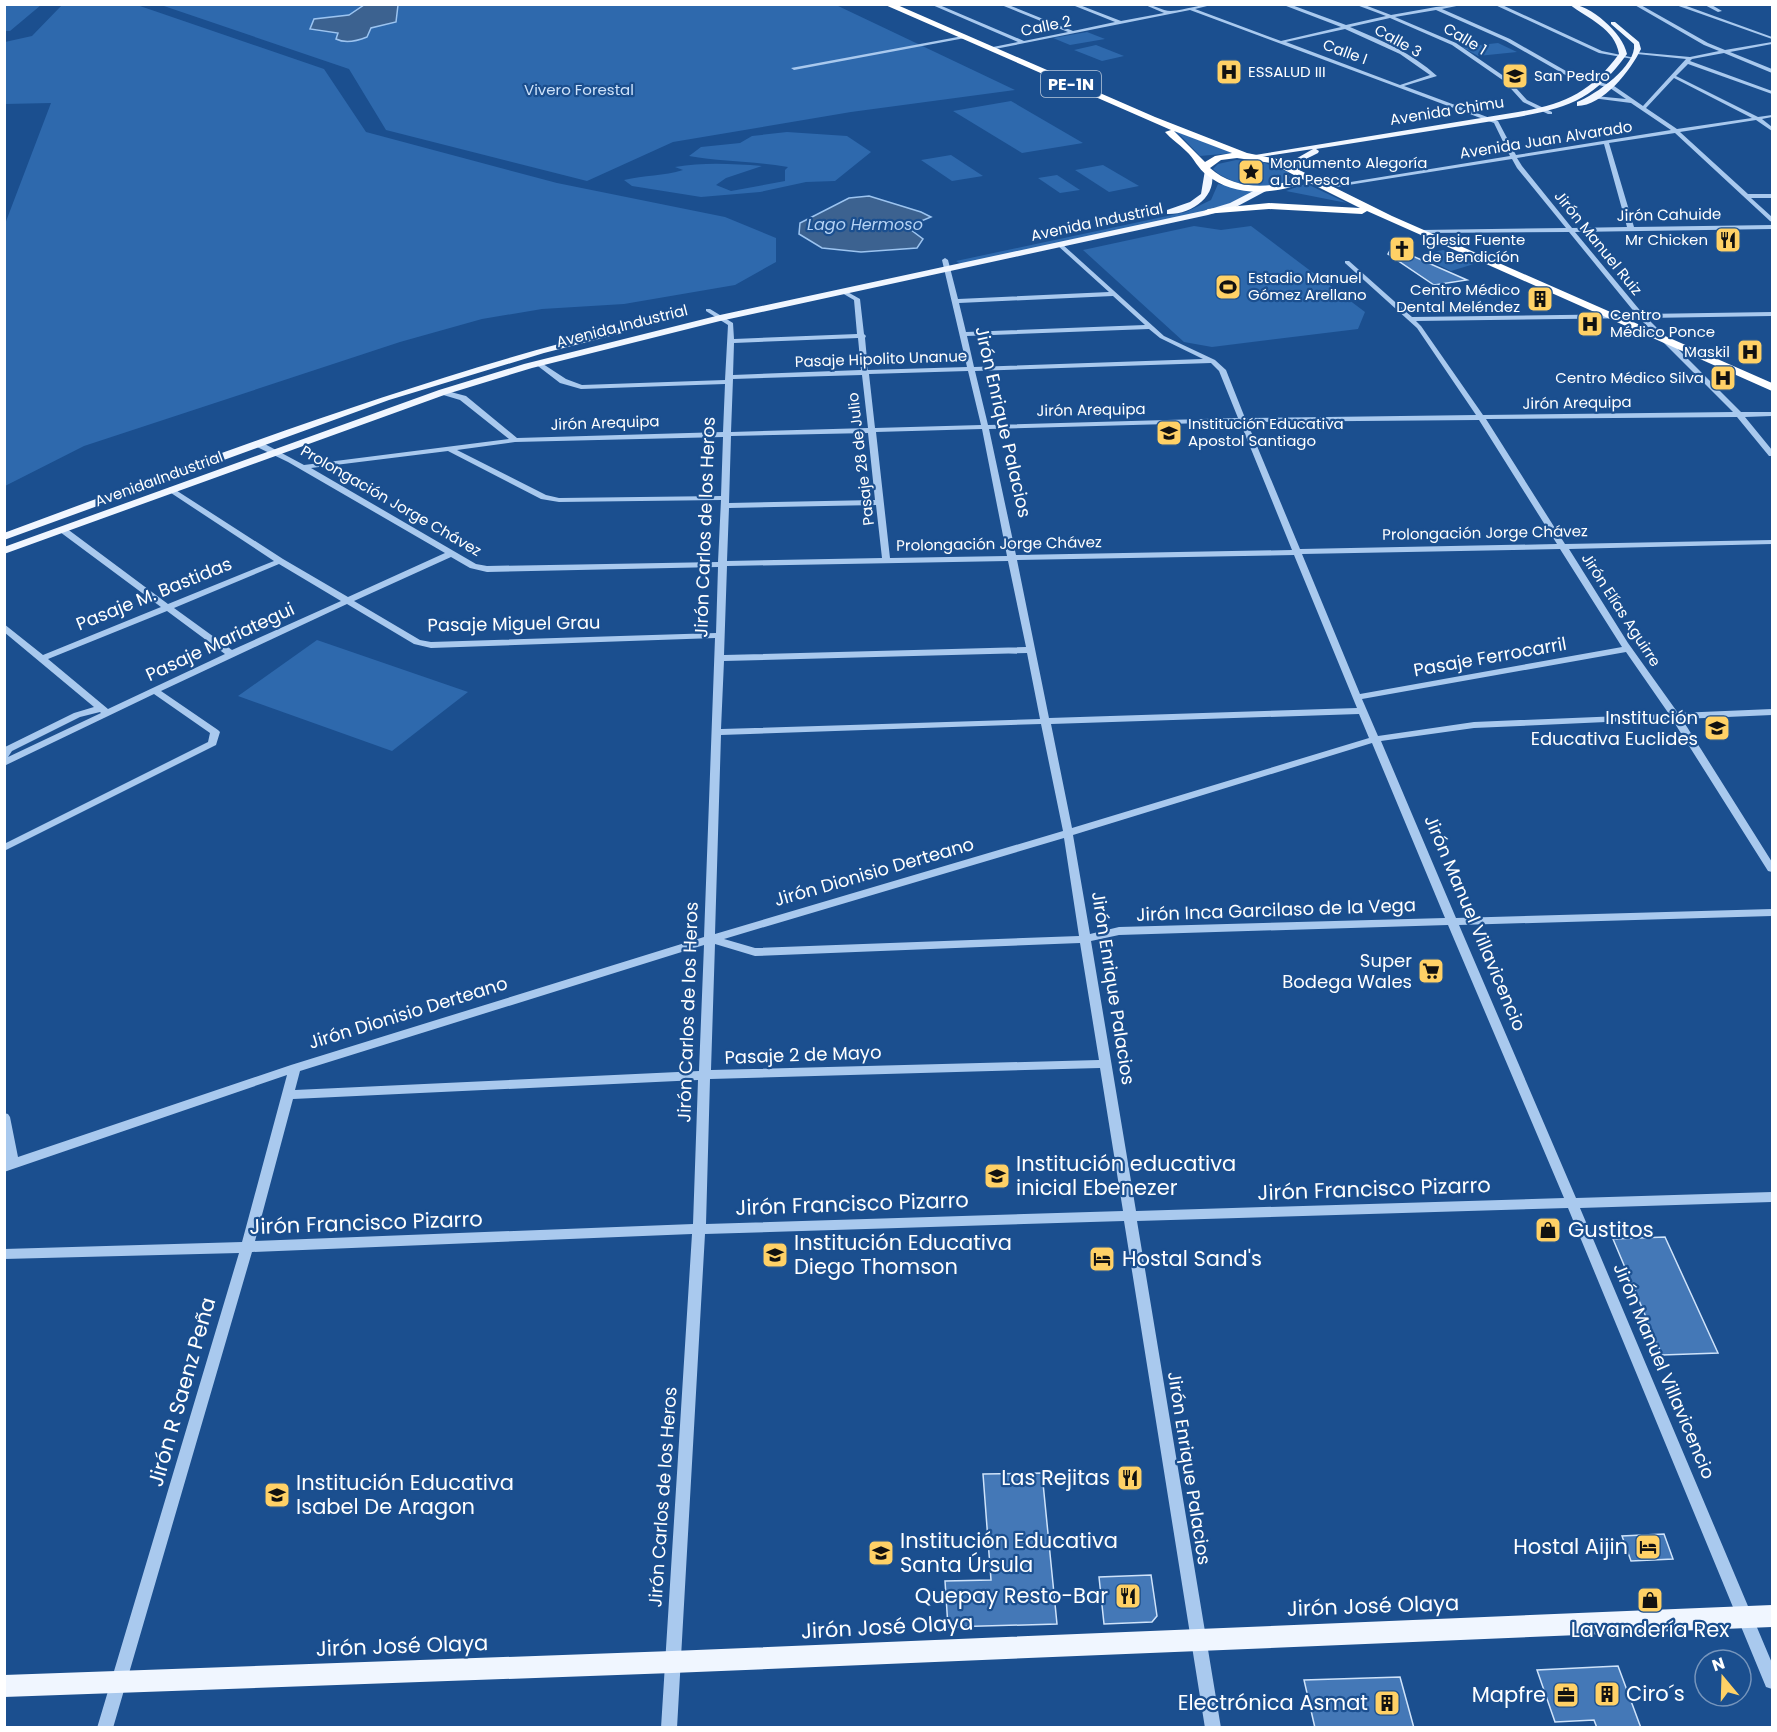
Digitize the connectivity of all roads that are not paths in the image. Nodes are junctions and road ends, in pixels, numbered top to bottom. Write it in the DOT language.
graph roads {
  1 [pos="886,4"];
  2 [pos="932,4"];
  3 [pos="1001,4"];
  4 [pos="1072,4"];
  5 [pos="1144,4"];
  6 [pos="1213,4"];
  7 [pos="1283,4"];
  8 [pos="1356,4"];
  9 [pos="1464,4"];
  10 [pos="1495,4"];
  11 [pos="1572,4"];
  12 [pos="1584,4"];
  13 [pos="1635,4"];
  14 [pos="1675,4"];
  15 [pos="1705,4"];
  16 [pos="1436,8"];
  17 [pos="1191,9"];
  18 [pos="1720,11"];
  19 [pos="1169,13"];
  20 [pos="1392,17"];
  21 [pos="1121,23"];
  22 [pos="1347,27"];
  23 [pos="1072,32"];
  24 [pos="963,37"];
  25 [pos="1773,41"];
  26 [pos="1281,42"];
  27 [pos="1023,43"];
  28 [pos="990,49"];
  29 [pos="1721,51"];
  30 [pos="1622,56"];
  31 [pos="1635,56"];
  32 [pos="1689,60"];
  33 [pos="1773,63"];
  34 [pos="1757,65"];
  35 [pos="794,68"];
  36 [pos="1773,71"];
  37 [pos="1675,77"];
  38 [pos="1597,83"];
  39 [pos="1401,86"];
  40 [pos="1612,87"];
  41 [pos="1773,93"];
  42 [pos="1595,98"];
  43 [pos="1633,101"];
  44 [pos="1644,108"];
  45 [pos="1541,109"];
  46 [pos="1550,113"];
  47 [pos="1773,116"];
  48 [pos="1757,118"];
  49 [pos="1152,119"];
  50 [pos="1493,120"];
  51 [pos="1773,129"];
  52 [pos="1677,132"];
  53 [pos="1606,143"];
  54 [pos="1251,156"];
  55 [pos="1513,158"];
  56 [pos="1207,170"];
  57 [pos="1297,174"];
  58 [pos="1323,187"];
  59 [pos="1265,189"];
  60 [pos="1748,196"];
  61 [pos="1773,196"];
  62 [pos="1363,211"];
  63 [pos="1208,212"];
  64 [pos="1388,218"];
  65 [pos="1773,220"];
  66 [pos="1773,227"];
  67 [pos="1631,229"];
  68 [pos="1571,230"];
  69 [pos="1421,232"];
  70 [pos="1060,245"];
  71 [pos="1347,262"];
  72 [pos="946,265"];
  73 [pos="844,292"];
  74 [pos="1114,294"];
  75 [pos="955,301"];
  76 [pos="708,310"];
  77 [pos="1773,314"];
  78 [pos="1609,315"];
  79 [pos="1641,316"];
  80 [pos="720,318"];
  81 [pos="1412,319"];
  82 [pos="664,321"];
  83 [pos="1150,327"];
  84 [pos="630,328"];
  85 [pos="963,334"];
  86 [pos="863,336"];
  87 [pos="1660,336"];
  88 [pos="730,341"];
  89 [pos="1213,361"];
  90 [pos="538,363"];
  91 [pos="971,369"];
  92 [pos="864,373"];
  93 [pos="729,380"];
  94 [pos="1773,387"];
  95 [pos="443,392"];
  96 [pos="1739,414"];
  97 [pos="1773,414"];
  98 [pos="1481,417"];
  99 [pos="1242,420"];
  100 [pos="985,426"];
  101 [pos="872,429"];
  102 [pos="727,433"];
  103 [pos="515,440"];
  104 [pos="258,444"];
  105 [pos="450,449"];
  106 [pos="275,453"];
  107 [pos="1773,454"];
  108 [pos="303,468"];
  109 [pos="171,489"];
  110 [pos="725,502"];
  111 [pos="880,502"];
  112 [pos="63,530"];
  113 [pos="4,537"];
  114 [pos="1773,542"];
  115 [pos="1563,544"];
  116 [pos="1296,550"];
  117 [pos="4,551"];
  118 [pos="450,554"];
  119 [pos="1013,557"];
  120 [pos="886,560"];
  121 [pos="280,561"];
  122 [pos="723,565"];
  123 [pos="347,603"];
  124 [pos="167,606"];
  125 [pos="4,627"];
  126 [pos="721,635"];
  127 [pos="1628,649"];
  128 [pos="1031,650"];
  129 [pos="231,654"];
  130 [pos="720,658"];
  131 [pos="41,659"];
  132 [pos="154,690"];
  133 [pos="1357,697"];
  134 [pos="105,710"];
  135 [pos="1363,711"];
  136 [pos="1773,712"];
  137 [pos="1675,716"];
  138 [pos="1044,721"];
  139 [pos="718,732"];
  140 [pos="1375,739"];
  141 [pos="5,759"];
  142 [pos="1068,833"];
  143 [pos="4,848"];
  144 [pos="1773,869"];
  145 [pos="1773,912"];
  146 [pos="1452,920"];
  147 [pos="711,939"];
  148 [pos="1085,939"];
  149 [pos="1105,1064"];
  150 [pos="295,1068"];
  151 [pos="705,1075"];
  152 [pos="287,1095"];
  153 [pos="4,1117"];
  154 [pos="9,1165"];
  155 [pos="1773,1197"];
  156 [pos="1572,1203"];
  157 [pos="1129,1215"];
  158 [pos="699,1228"];
  159 [pos="246,1247"];
  160 [pos="4,1254"];
  161 [pos="1773,1616"];
  162 [pos="1746,1617"];
  163 [pos="1197,1639"];
  164 [pos="672,1662"];
  165 [pos="1773,1681"];
  166 [pos="118,1682"];
  167 [pos="4,1686"];
  168 [pos="105,1728"];
  169 [pos="669,1728"];
  170 [pos="1213,1728"];
  1 -- 24 [label="highway, PE-1N"];
  2 -- 27 [label="street"];
  3 -- 23 [label="street"];
  4 -- 21 [label="street"];
  5 -- 19 [label="street"];
  6 -- 17 [label="street, Calle 2"];
  7 -- 22 [label="street, Calle 3"];
  8 -- 20 [label="street, Calle 1"];
  9 -- 16 [label="street"];
  10 -- 30 [label="street"];
  11 -- 30 [label="main road"];
  12 -- 31 [label="main road"];
  13 -- 29 [label="street"];
  14 -- 25 [label="street"];
  15 -- 18 [label="street"];
  16 -- 20 [label="street"];
  16 -- 38 [label="street"];
  17 -- 19 [label="street, Calle 2"];
  17 -- 26 [label="street, Calle I"];
  19 -- 21 [label="street, Calle 2"];
  20 -- 22 [label="street"];
  20 -- 45 [label="street, Calle 1"];
  21 -- 23 [label="street, Calle 2"];
  22 -- 26 [label="street"];
  22 -- 39 [label="street, Calle 3"];
  23 -- 27 [label="street, Calle 2"];
  24 -- 28 [label="highway, PE-1N"];
  24 -- 35 [label="street"];
  25 -- 29 [label="street"];
  26 -- 39 [label="street, Calle I"];
  27 -- 28 [label="street, Calle 2"];
  28 -- 49 [label="highway, PE-1N"];
  29 -- 32 [label="street"];
  29 -- 34 [label="street"];
  30 -- 31 [label="street"];
  30 -- 38 [label="main road, Avenida Chimu"];
  31 -- 32 [label="street"];
  31 -- 40 [label="main road, Avenida Chimu"];
  32 -- 37 [label="street"];
  32 -- 41 [label="street"];
  33 -- 34 [label="street"];
  34 -- 36 [label="street"];
  37 -- 44 [label="street"];
  37 -- 48 [label="street"];
  38 -- 40 [label="street"];
  38 -- 45 [label="main road, Avenida Chimu"];
  39 -- 50 [label="street, Calle I"];
  40 -- 42 [label="main road, Avenida Chimu"];
  40 -- 43 [label="street"];
  42 -- 43 [label="street"];
  42 -- 46 [label="main road, Avenida Chimu"];
  43 -- 44 [label="street"];
  44 -- 52 [label="street"];
  45 -- 46 [label="street, Calle 1"];
  45 -- 50 [label="main road, Avenida Chimu"];
  46 -- 50 [label="main road, Avenida Chimu"];
  47 -- 48 [label="street, Avenida Juan Alvarado"];
  48 -- 51 [label="street"];
  48 -- 52 [label="street, Avenida Juan Alvarado"];
  49 -- 54 [label="highway, PE-1N"];
  49 -- 56 [label="highway, PE-1N"];
  50 -- 54 [label="main road, Avenida Chimu"];
  50 -- 55 [label="street, Jirón Manuel Ruiz"];
  50 -- 57 [label="main road, Avenida Chimu"];
  52 -- 53 [label="street, Avenida Juan Alvarado"];
  52 -- 60 [label="street"];
  53 -- 55 [label="street, Avenida Juan Alvarado"];
  53 -- 67 [label="street"];
  54 -- 56 [label="highway, PE-1N"];
  54 -- 57 [label="highway, PE-1N"];
  55 -- 58 [label="street, Avenida Juan Alvarado"];
  55 -- 68 [label="street, Jirón Manuel Ruiz"];
  56 -- 59 [label="highway, PE-1N"];
  56 -- 72 [label="main road, Avenida Industrial"];
  57 -- 58 [label="highway, PE-1N"];
  57 -- 59 [label="highway, PE-1N"];
  58 -- 64 [label="highway, PE-1N"];
  59 -- 62 [label="highway, PE-1N"];
  59 -- 63 [label="main road, Avenida Industrial"];
  60 -- 61 [label="street"];
  60 -- 65 [label="street"];
  62 -- 63 [label="highway"];
  62 -- 64 [label="highway, PE-1N"];
  63 -- 70 [label="main road, Avenida Industrial"];
  64 -- 69 [label="highway, PE-1N"];
  66 -- 67 [label="street, Jirón Cahuide"];
  67 -- 68 [label="street, Jirón Cahuide"];
  68 -- 69 [label="street, Jirón Cahuide"];
  68 -- 79 [label="street, Jirón Manuel Ruiz"];
  69 -- 78 [label="highway, PE-1N"];
  70 -- 72 [label="main road, Avenida Industrial"];
  70 -- 74 [label="street"];
  71 -- 81 [label="street, Jirón Elías Aguirre"];
  72 -- 73 [label="main road, Avenida Industrial"];
  72 -- 75 [label="street, Jirón Enrique Palacios"];
  72 -- 76 [label="main road, Avenida Industrial"];
  73 -- 80 [label="main road, Avenida Industrial"];
  73 -- 86 [label="street, Pasaje 28 de Julio"];
  74 -- 75 [label="street"];
  74 -- 83 [label="street"];
  75 -- 85 [label="street, Jirón Enrique Palacios"];
  76 -- 80 [label="street"];
  76 -- 82 [label="main road, Avenida Industrial"];
  77 -- 79 [label="street"];
  78 -- 79 [label="street"];
  78 -- 81 [label="street"];
  78 -- 87 [label="highway, PE-1N"];
  79 -- 87 [label="street, Jirón Manuel Ruiz"];
  80 -- 88 [label="street, Jirón Carlos de los Heros"];
  80 -- 90 [label="main road, Avenida Industrial"];
  81 -- 98 [label="street, Jirón Elías Aguirre"];
  83 -- 85 [label="street"];
  83 -- 89 [label="street"];
  84 -- 104 [label="main road, Avenida Industrial"];
  85 -- 91 [label="street, Jirón Enrique Palacios"];
  86 -- 88 [label="street"];
  86 -- 92 [label="street, Pasaje 28 de Julio"];
  87 -- 94 [label="highway, PE-1N"];
  87 -- 96 [label="street, Jirón Manuel Ruiz"];
  88 -- 93 [label="street, Jirón Carlos de los Heros"];
  89 -- 91 [label="street, Pasaje Hipolito Unanue"];
  89 -- 99 [label="street, Jirón Manuel Villavicencio"];
  90 -- 93 [label="street, Pasaje Hipolito Unanue"];
  90 -- 95 [label="main road, Avenida Industrial"];
  91 -- 92 [label="street, Pasaje Hipolito Unanue"];
  91 -- 100 [label="street, Jirón Enrique Palacios"];
  92 -- 93 [label="street, Pasaje Hipolito Unanue"];
  92 -- 101 [label="street, Pasaje 28 de Julio"];
  93 -- 102 [label="street, Jirón Carlos de los Heros"];
  95 -- 103 [label="street"];
  95 -- 106 [label="main road, Avenida Industrial"];
  96 -- 97 [label="street, Jirón Arequipa"];
  96 -- 98 [label="street, Jirón Arequipa"];
  96 -- 107 [label="street, Jirón Manuel Ruiz"];
  98 -- 99 [label="street, Jirón Arequipa"];
  98 -- 115 [label="street, Jirón Elías Aguirre"];
  99 -- 100 [label="street, Jirón Arequipa"];
  99 -- 116 [label="street, Jirón Manuel Villavicencio"];
  100 -- 101 [label="street, Jirón Arequipa"];
  100 -- 119 [label="street, Jirón Enrique Palacios"];
  101 -- 102 [label="street, Jirón Arequipa"];
  101 -- 111 [label="street, Pasaje 28 de Julio"];
  102 -- 103 [label="street, Jirón Arequipa"];
  102 -- 110 [label="street, Jirón Carlos de los Heros"];
  103 -- 105 [label="street, Jirón Arequipa"];
  104 -- 106 [label="street, Prolongación Jorge Chávez"];
  104 -- 113 [label="main road, Avenida Industrial"];
  105 -- 108 [label="street, Jirón Arequipa"];
  105 -- 110 [label="street"];
  106 -- 108 [label="street, Prolongación Jorge Chávez"];
  106 -- 109 [label="main road, Avenida Industrial"];
  108 -- 118 [label="street, Prolongación Jorge Chávez"];
  109 -- 112 [label="main road, Avenida Industrial"];
  109 -- 121 [label="street, Pasaje Miguel Grau"];
  110 -- 111 [label="street"];
  110 -- 122 [label="street, Jirón Carlos de los Heros"];
  111 -- 120 [label="street, Pasaje 28 de Julio"];
  112 -- 117 [label="main road, Avenida Industrial"];
  112 -- 124 [label="street"];
  114 -- 115 [label="street, Prolongación Jorge Chávez"];
  115 -- 116 [label="street, Prolongación Jorge Chávez"];
  115 -- 127 [label="street, Jirón Elías Aguirre"];
  116 -- 119 [label="street, Prolongación Jorge Chávez"];
  116 -- 133 [label="street, Jirón Manuel Villavicencio"];
  118 -- 122 [label="street, Prolongación Jorge Chávez"];
  118 -- 123 [label="street, Pasaje Mariategui"];
  119 -- 120 [label="street, Prolongación Jorge Chávez"];
  119 -- 128 [label="street, Jirón Enrique Palacios"];
  120 -- 122 [label="street, Prolongación Jorge Chávez"];
  121 -- 123 [label="street, Pasaje Miguel Grau"];
  121 -- 124 [label="street, Pasaje M. Bastidas"];
  122 -- 126 [label="street, Jirón Carlos de los Heros"];
  123 -- 126 [label="street, Pasaje Miguel Grau"];
  123 -- 129 [label="street, Pasaje Mariategui"];
  124 -- 129 [label="street"];
  124 -- 131 [label="street, Pasaje M. Bastidas"];
  125 -- 131 [label="street"];
  126 -- 130 [label="street, Jirón Carlos de los Heros"];
  127 -- 133 [label="street, Pasaje Ferrocarril"];
  127 -- 137 [label="street, Jirón Elías Aguirre"];
  128 -- 130 [label="street"];
  128 -- 138 [label="street, Jirón Enrique Palacios"];
  129 -- 132 [label="street, Pasaje Mariategui"];
  130 -- 139 [label="street, Jirón Carlos de los Heros"];
  131 -- 134 [label="street"];
  132 -- 134 [label="street, Pasaje Mariategui"];
  132 -- 143 [label="street"];
  133 -- 135 [label="street, Jirón Manuel Villavicencio"];
  134 -- 141 [label="street, Pasaje Mariategui"];
  135 -- 138 [label="street"];
  135 -- 140 [label="street, Jirón Manuel Villavicencio"];
  136 -- 137 [label="street, Jirón Dionisio Derteano"];
  137 -- 140 [label="street, Jirón Dionisio Derteano"];
  137 -- 144 [label="street, Jirón Elías Aguirre"];
  138 -- 139 [label="street"];
  138 -- 142 [label="street, Jirón Enrique Palacios"];
  139 -- 147 [label="street, Jirón Carlos de los Heros"];
  140 -- 142 [label="street, Jirón Dionisio Derteano"];
  140 -- 146 [label="street, Jirón Manuel Villavicencio"];
  142 -- 147 [label="street, Jirón Dionisio Derteano"];
  142 -- 148 [label="street, Jirón Enrique Palacios"];
  145 -- 146 [label="street, Jirón Inca Garcilaso de la Vega"];
  146 -- 148 [label="street, Jirón Inca Garcilaso de la Vega"];
  146 -- 156 [label="street, Jirón Manuel Villavicencio"];
  147 -- 148 [label="street, Jirón Inca Garcilaso de la Vega"];
  147 -- 150 [label="street, Jirón Dionisio Derteano"];
  147 -- 151 [label="street, Jirón Carlos de los Heros"];
  148 -- 149 [label="street, Jirón Enrique Palacios"];
  149 -- 151 [label="street, Pasaje 2 de Mayo"];
  149 -- 157 [label="street, Jirón Enrique Palacios"];
  150 -- 152 [label="street, Jirón R Saenz Peña"];
  150 -- 154 [label="street, Jirón Dionisio Derteano"];
  151 -- 152 [label="street, Pasaje 2 de Mayo"];
  151 -- 158 [label="street, Jirón Carlos de los Heros"];
  152 -- 159 [label="street, Jirón R Saenz Peña"];
  153 -- 154 [label="street"];
  155 -- 156 [label="street, Jirón Francisco Pizarro"];
  156 -- 157 [label="street, Jirón Francisco Pizarro"];
  156 -- 162 [label="street, Jirón Manuel Villavicencio"];
  157 -- 158 [label="street, Jirón Francisco Pizarro"];
  157 -- 163 [label="street, Jirón Enrique Palacios"];
  158 -- 159 [label="street, Jirón Francisco Pizarro"];
  158 -- 164 [label="street, Jirón Carlos de los Heros"];
  159 -- 160 [label="street, Jirón Francisco Pizarro"];
  159 -- 166 [label="street, Jirón R Saenz Peña"];
  161 -- 162 [label="main road, Jirón José Olaya"];
  162 -- 163 [label="main road, Jirón José Olaya"];
  162 -- 165 [label="street, Jirón Manuel Villavicencio"];
  163 -- 164 [label="main road, Jirón José Olaya"];
  163 -- 170 [label="street, Jirón Enrique Palacios"];
  164 -- 166 [label="main road, Jirón José Olaya"];
  164 -- 169 [label="street, Jirón Carlos de los Heros"];
  166 -- 167 [label="main road, Jirón José Olaya"];
  166 -- 168 [label="street, Jirón R Saenz Peña"];
}
